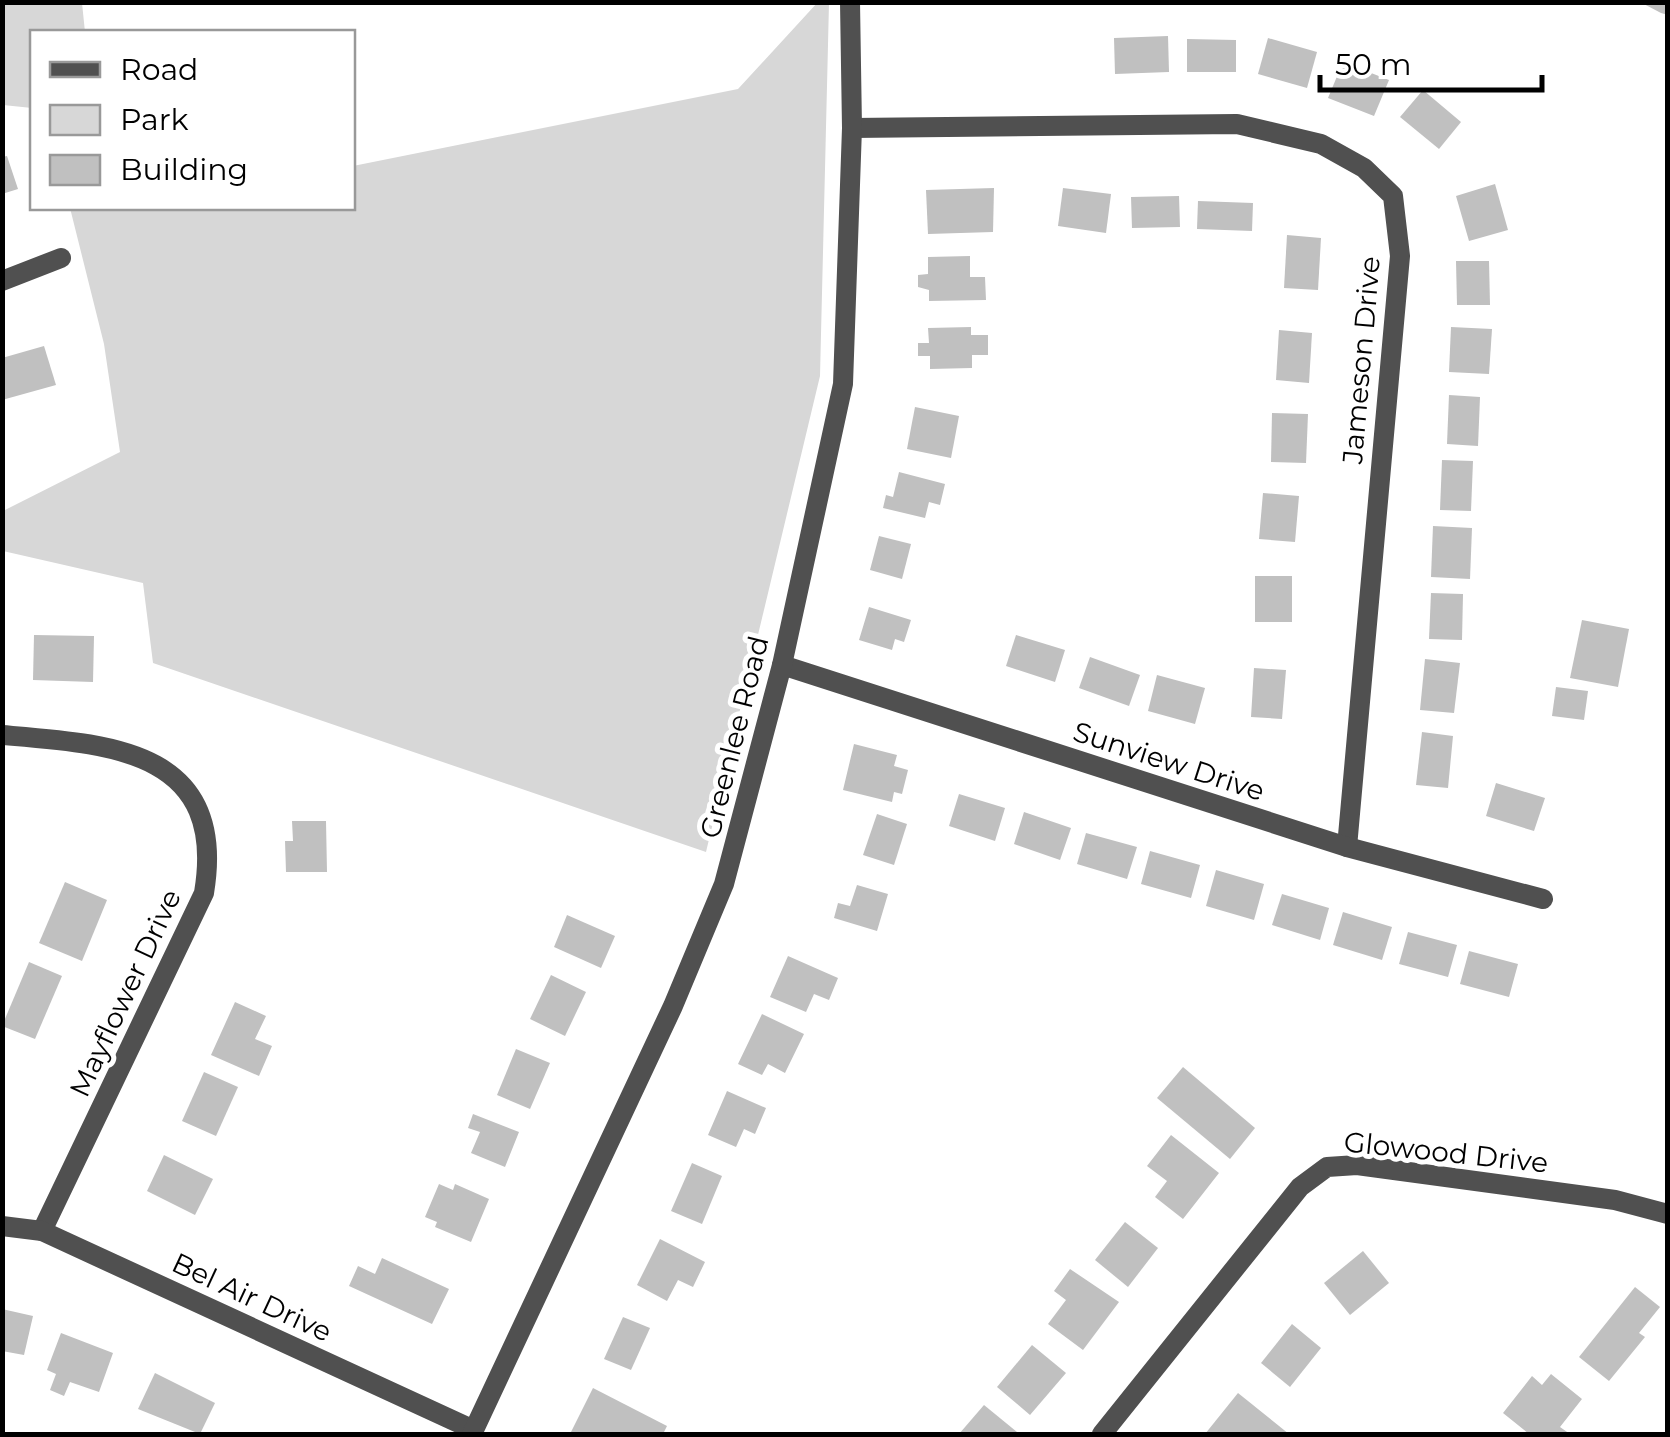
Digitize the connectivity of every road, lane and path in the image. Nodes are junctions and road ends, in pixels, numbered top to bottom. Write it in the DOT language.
graph roads {
  1 [pos="850,2"];
  2 [pos="852,128"];
  3 [pos="61,258"];
  4 [pos="2,280"];
  5 [pos="782,665"];
  6 [pos="2,735"];
  7 [pos="1347,847"];
  8 [pos="1543,899"];
  9 [pos="1668,1214"];
  10 [pos="2,1226"];
  11 [pos="42,1231"];
  12 [pos="473,1432"];
  13 [pos="1102,1434"];
  1 -- 2 [label="street, Greenlee Road"];
  2 -- 5 [label="street, Greenlee Road"];
  2 -- 7 [label="street, Jameson Drive"];
  3 -- 4 [label="street"];
  5 -- 7 [label="street, Sunview Drive"];
  5 -- 12 [label="street, Greenlee Road"];
  6 -- 11 [label="street, Mayflower Drive"];
  7 -- 8 [label="street, Sunview Drive"];
  9 -- 13 [label="street, Glowood Drive"];
  10 -- 11 [label="street, Bel Air Drive"];
  11 -- 12 [label="street, Bel Air Drive"];
}
